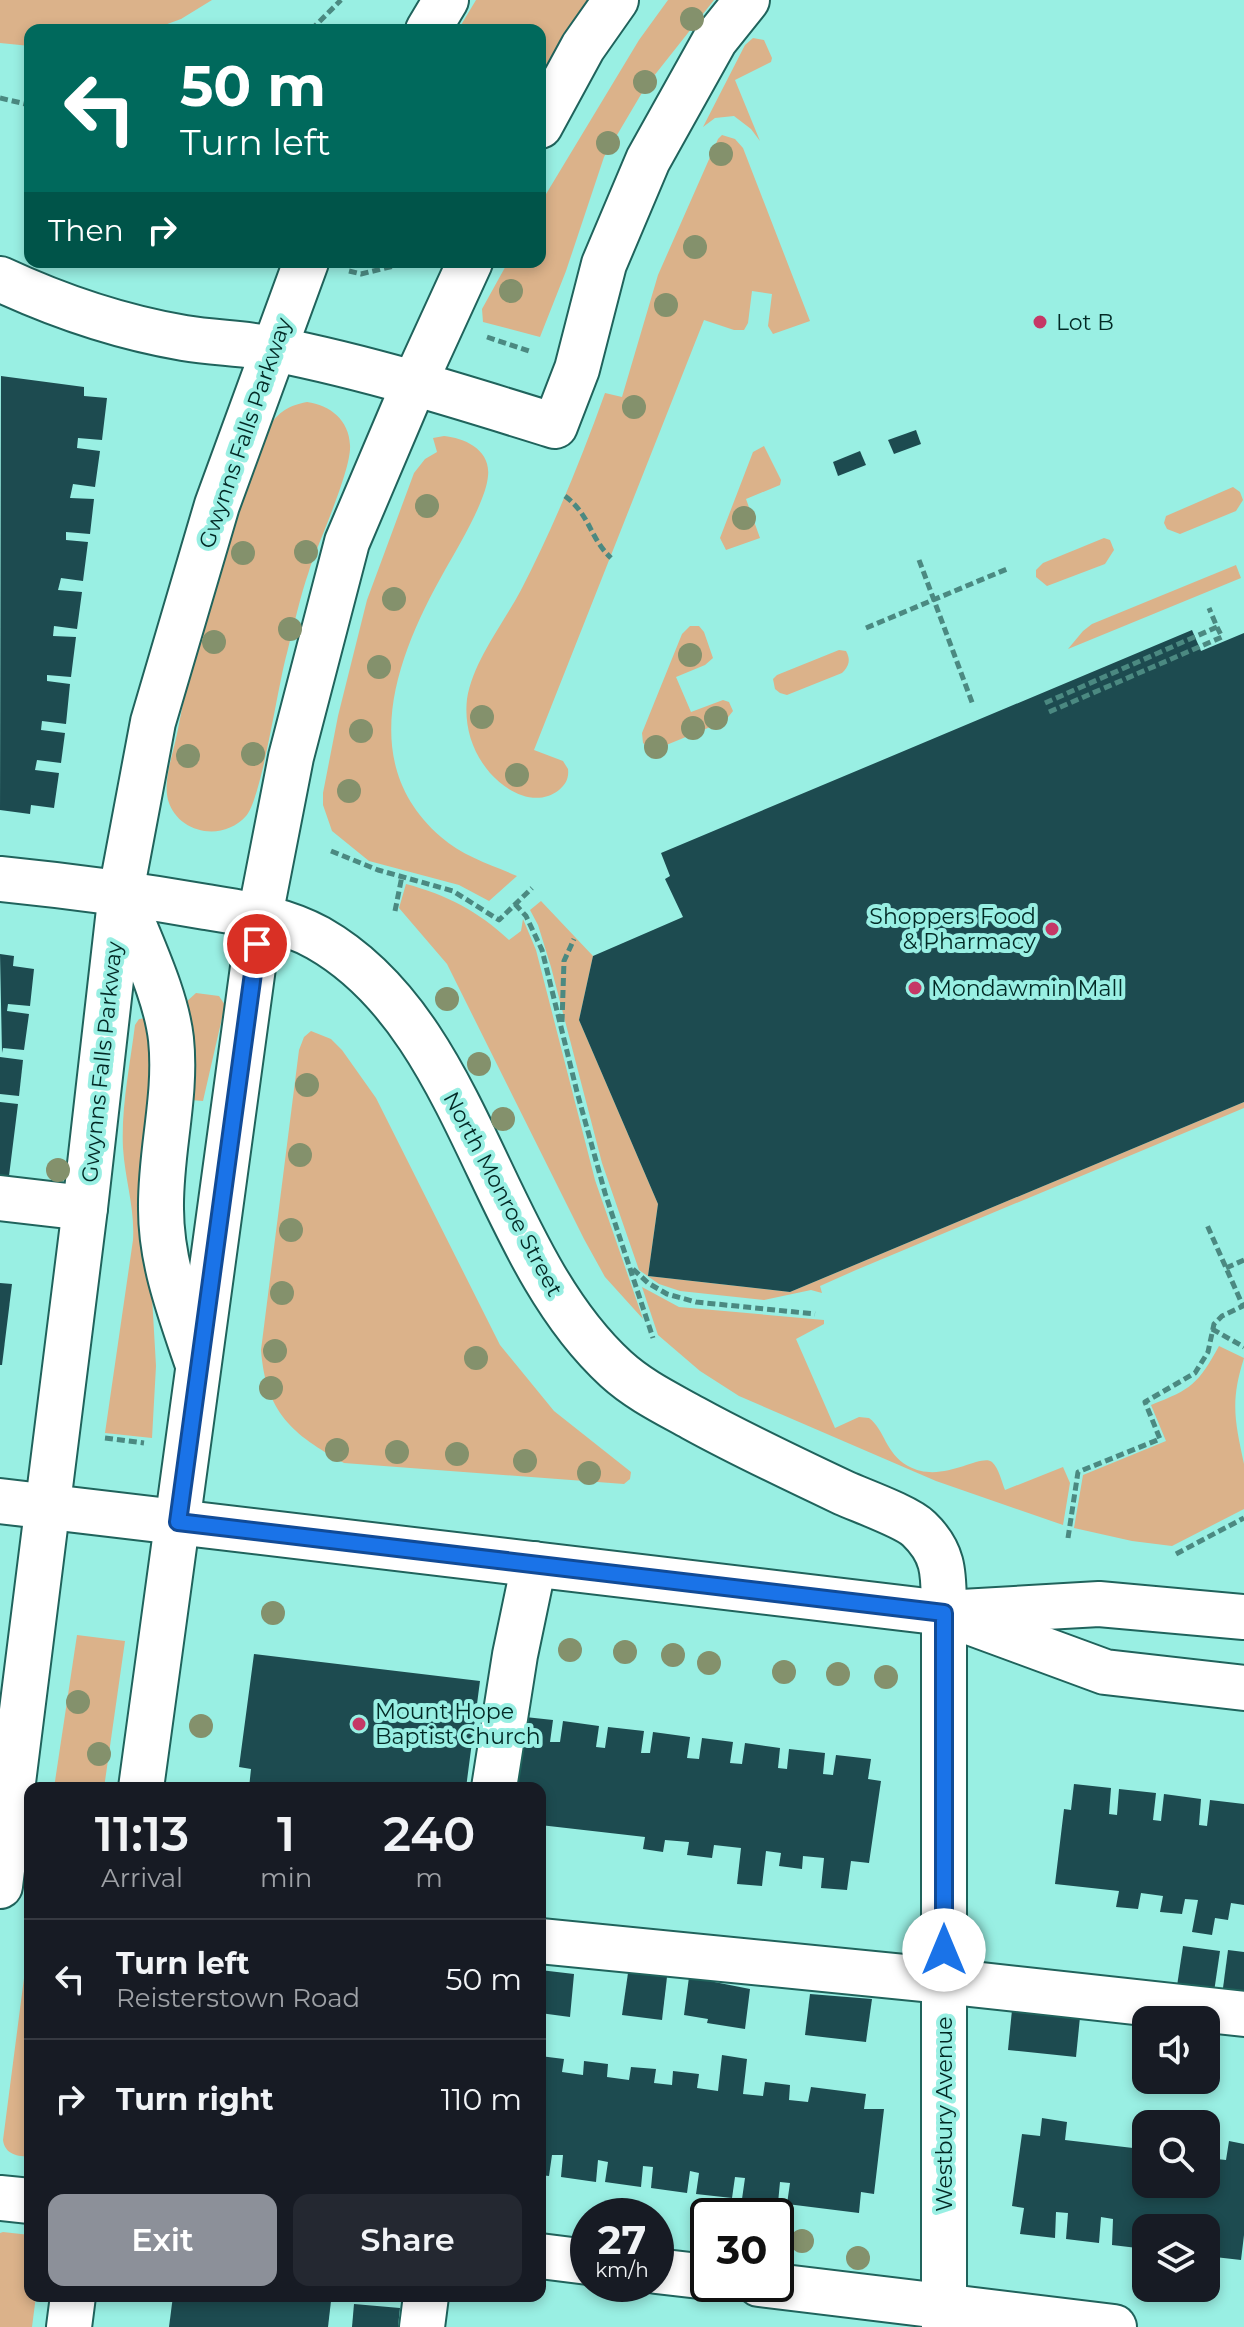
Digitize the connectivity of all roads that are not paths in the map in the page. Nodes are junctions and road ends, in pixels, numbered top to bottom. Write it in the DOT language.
graph roads {
  1 [pos="446,0"];
  2 [pos="616,0"];
  3 [pos="747,0"];
  4 [pos="432,24"];
  5 [pos="546,115"];
  6 [pos="324,268"];
  7 [pos="467,268"];
  8 [pos="0,279"];
  9 [pos="272,349"];
  10 [pos="415,382"];
  11 [pos="0,879"];
  12 [pos="121,892"];
  13 [pos="260,916"];
  14 [pos="0,1198"];
  15 [pos="85,1208"];
  16 [pos="200,1372"];
  17 [pos="0,1501"];
  18 [pos="48,1507"];
  19 [pos="178,1522"];
  20 [pos="534,1564"];
  21 [pos="944,1613"];
  22 [pos="1244,1617"];
  23 [pos="1244,1688"];
  24 [pos="142,1782"];
  25 [pos="495,1782"];
  26 [pos="0,1886"];
  27 [pos="546,1942"];
  28 [pos="944,1981"];
  29 [pos="1244,2014"];
  30 [pos="0,2198"];
  31 [pos="24,2200"];
  32 [pos="546,2257"];
  33 [pos="570,2260"];
  34 [pos="794,2290"];
  35 [pos="72,2302"];
  36 [pos="425,2302"];
  37 [pos="944,2317"];
  38 [pos="69,2327"];
  39 [pos="422,2327"];
  40 [pos="1114,2327"];
  1 -- 4 [label="main road"];
  2 -- 5 [label="main road"];
  3 -- 10 [label="main road"];
  6 -- 9 [label="main road, Gwynns Falls Parkway"];
  7 -- 10 [label="main road"];
  8 -- 9 [label="main road"];
  9 -- 10 [label="main road"];
  9 -- 12 [label="main road, Gwynns Falls Parkway"];
  10 -- 13 [label="main road"];
  11 -- 12 [label="main road, North Monroe Street"];
  12 -- 13 [label="main road, North Monroe Street"];
  12 -- 15 [label="main road, Gwynns Falls Parkway"];
  12 -- 16 [label="main road"];
  13 -- 16 [label="main road"];
  13 -- 21 [label="main road, North Monroe Street"];
  14 -- 15 [label="main road"];
  15 -- 18 [label="main road, Gwynns Falls Parkway"];
  16 -- 19 [label="main road"];
  17 -- 18 [label="main road"];
  18 -- 19 [label="main road"];
  18 -- 26 [label="main road, Gwynns Falls Parkway"];
  19 -- 20 [label="main road"];
  19 -- 24 [label="main road"];
  20 -- 21 [label="main road"];
  20 -- 25 [label="main road"];
  21 -- 22 [label="main road"];
  21 -- 23 [label="main road"];
  21 -- 28 [label="main road, Westbury Avenue"];
  27 -- 28 [label="main road"];
  28 -- 29 [label="main road"];
  28 -- 37 [label="main road, Westbury Avenue"];
  30 -- 31 [label="main road"];
  32 -- 33 [label="main road"];
  34 -- 37 [label="main road"];
  35 -- 38 [label="main road"];
  36 -- 39 [label="main road"];
  37 -- 40 [label="main road"];
}
